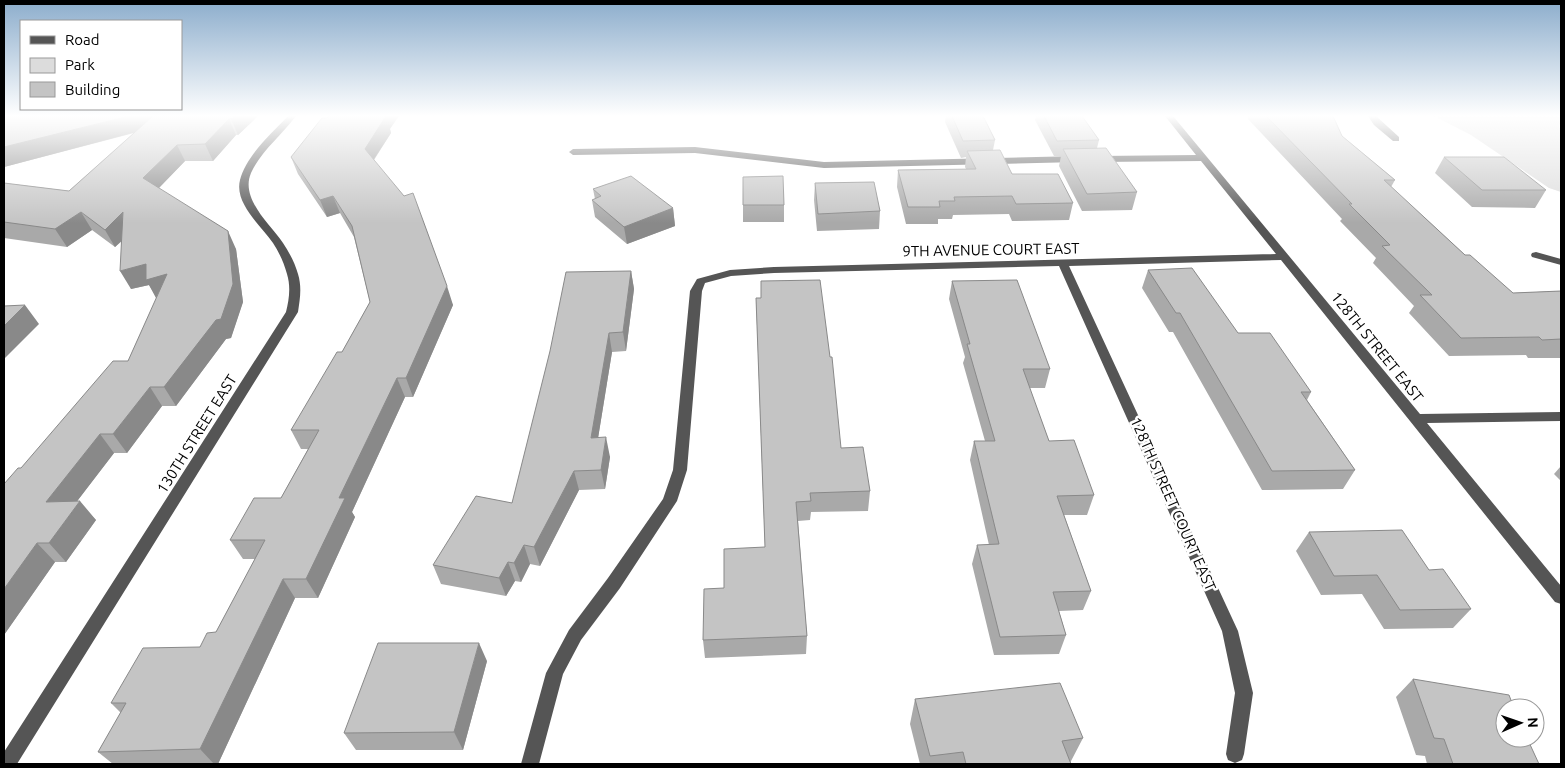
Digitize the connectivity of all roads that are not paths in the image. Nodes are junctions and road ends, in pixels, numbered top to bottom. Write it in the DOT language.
graph roads {
  1 [pos="262,152"];
  2 [pos="573,152"];
  3 [pos="583,152"];
  4 [pos="711,152"];
  5 [pos="1198,152"];
  6 [pos="1203,158"];
  7 [pos="1536,255"];
  8 [pos="1284,257"];
  9 [pos="1561,262"];
  10 [pos="1064,263"];
  11 [pos="1561,416"];
  12 [pos="1415,419"];
  13 [pos="1561,597"];
  14 [pos="1235,754"];
  15 [pos="7,764"];
  16 [pos="530,764"];
  1 -- 15 [label="street, 130TH STREET EAST"];
  2 -- 3 [label="street"];
  4 -- 6 [label="street"];
  5 -- 6 [label="street, 128TH STREET EAST"];
  6 -- 8 [label="street, 128TH STREET EAST"];
  7 -- 9 [label="street"];
  8 -- 10 [label="street, 9TH AVENUE COURT EAST"];
  8 -- 12 [label="street, 128TH STREET EAST"];
  10 -- 14 [label="street, 128TH STREET COURT EAST"];
  10 -- 16 [label="street, 9TH AVENUE COURT EAST"];
  11 -- 12 [label="street"];
  12 -- 13 [label="street, 128TH STREET EAST"];
}
